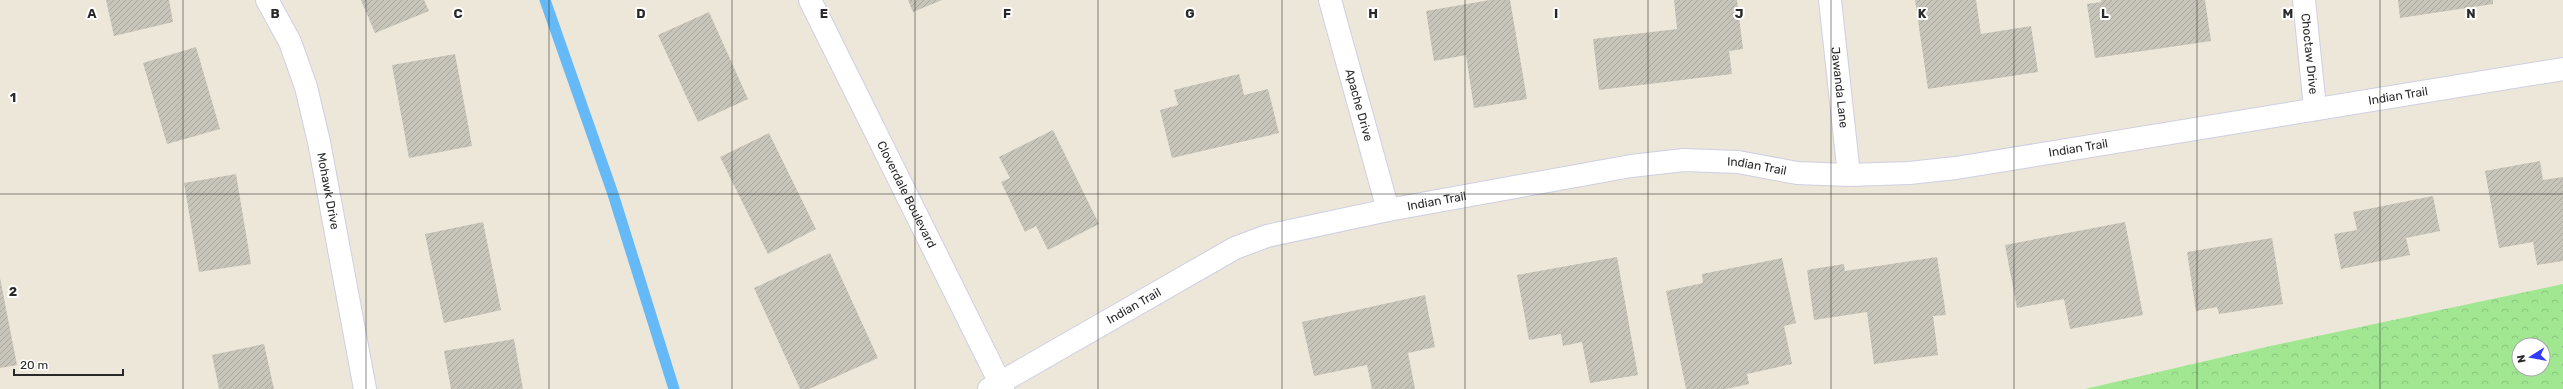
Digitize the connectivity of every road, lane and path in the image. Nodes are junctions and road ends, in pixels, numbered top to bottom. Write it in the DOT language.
graph roads {
  1 [pos="267,0"];
  2 [pos="810,0"];
  3 [pos="1330,0"];
  4 [pos="1830,0"];
  5 [pos="2304,0"];
  6 [pos="2563,69"];
  7 [pos="2315,108"];
  8 [pos="1849,175"];
  9 [pos="1388,210"];
  10 [pos="997,387"];
  11 [pos="365,389"];
  1 -- 11 [label="street, Mohawk Drive"];
  2 -- 10 [label="street, Cloverdale Boulevard"];
  3 -- 9 [label="street, Apache Drive"];
  4 -- 8 [label="street, Jawanda Lane"];
  5 -- 7 [label="street, Choctaw Drive"];
  6 -- 7 [label="street, Indian Trail"];
  7 -- 8 [label="street, Indian Trail"];
  8 -- 9 [label="street, Indian Trail"];
  9 -- 10 [label="street, Indian Trail"];
}
